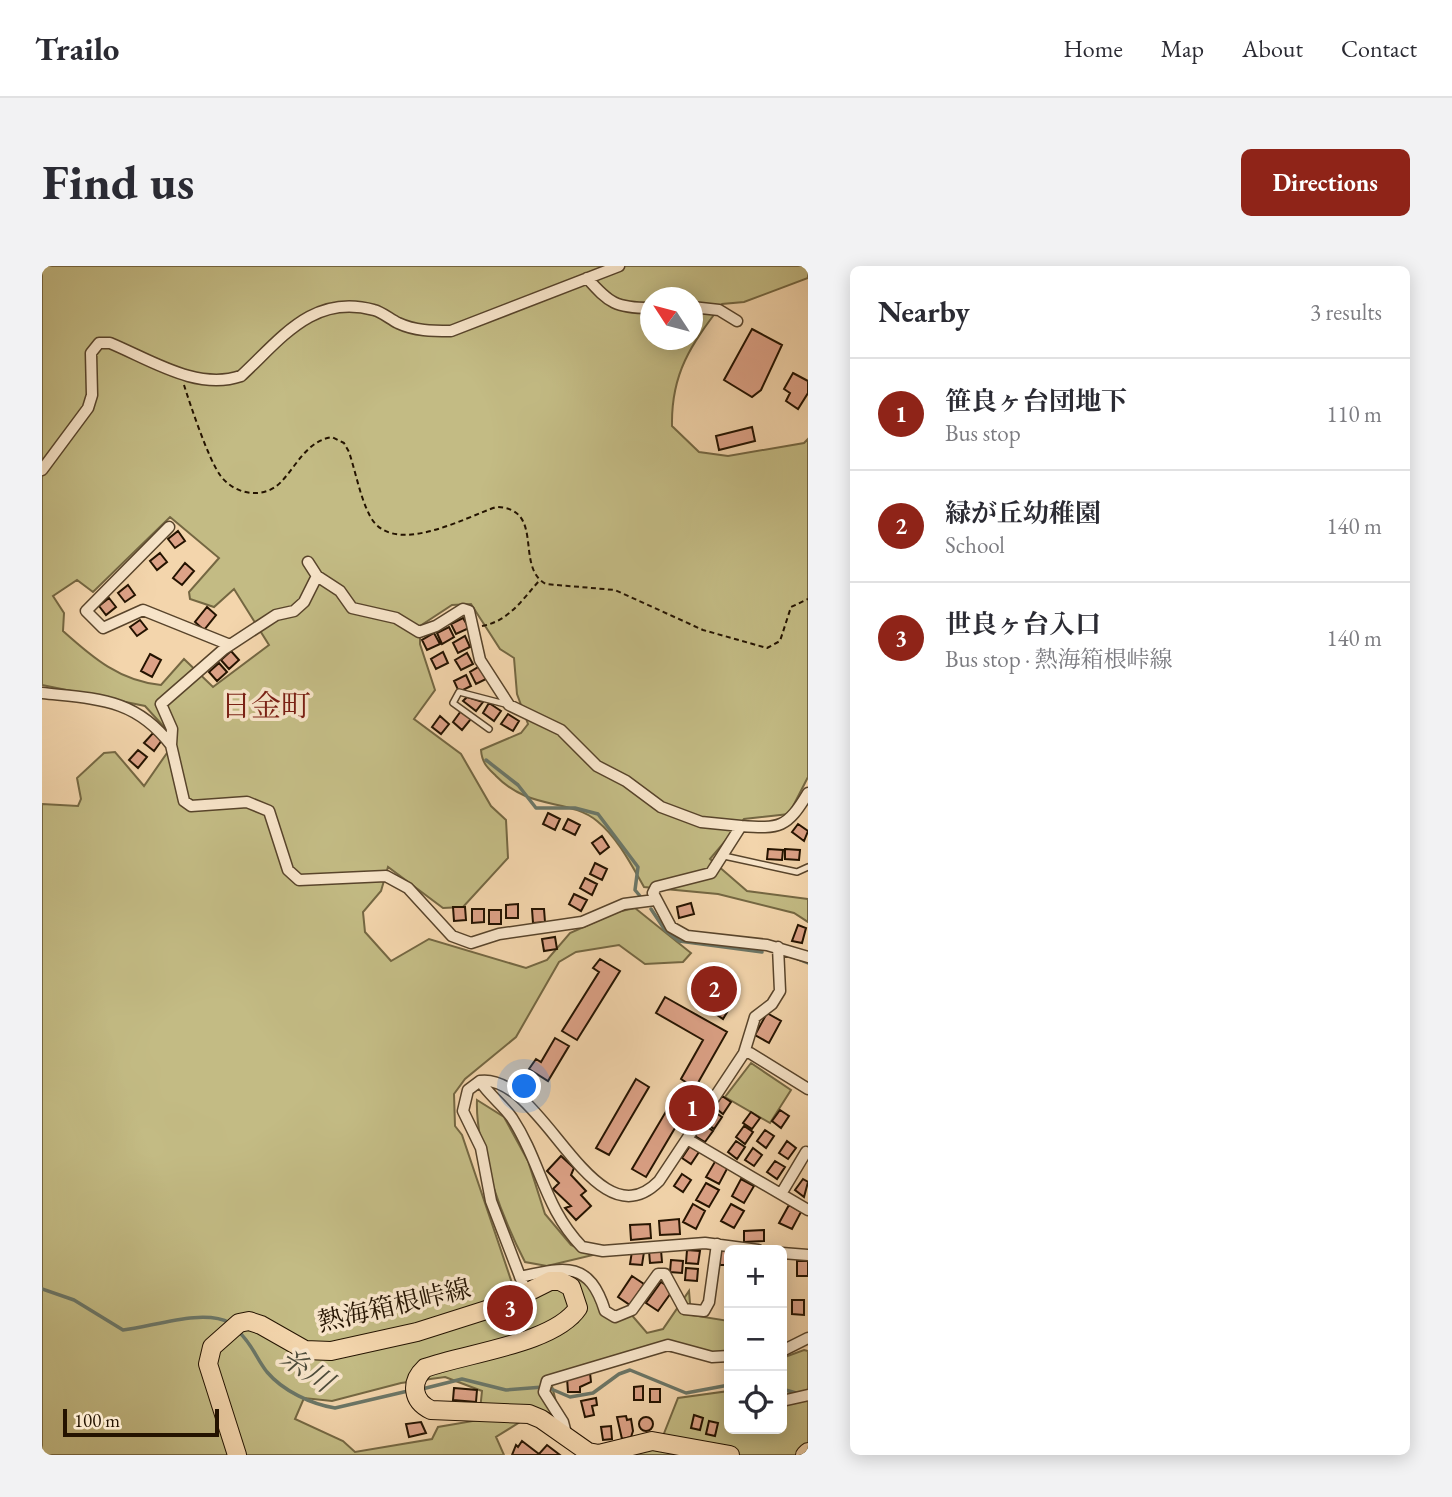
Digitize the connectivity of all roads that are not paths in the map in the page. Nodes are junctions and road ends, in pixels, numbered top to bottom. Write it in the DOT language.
graph roads {
  1 [pos="620,266"];
  2 [pos="587,278"];
  3 [pos="640,307"];
  4 [pos="703,308"];
  5 [pos="737,321"];
  6 [pos="42,470"];
  7 [pos="169,527"];
  8 [pos="308,562"];
  9 [pos="317,576"];
  10 [pos="230,645"];
  11 [pos="42,693"];
  12 [pos="509,705"];
  13 [pos="489,729"];
  14 [pos="171,745"];
  15 [pos="808,793"];
  16 [pos="741,826"];
  17 [pos="724,856"];
  18 [pos="808,867"];
  19 [pos="655,900"];
  20 [pos="778,947"];
  21 [pos="808,957"];
  22 [pos="744,1053"];
  23 [pos="480,1081"];
  24 [pos="808,1089"];
  25 [pos="687,1139"];
  26 [pos="808,1153"];
  27 [pos="781,1194"];
  28 [pos="808,1210"];
  29 [pos="717,1244"];
  30 [pos="724,1245"];
  31 [pos="787,1253"];
  32 [pos="808,1255"];
  33 [pos="523,1284"];
  34 [pos="808,1338"];
  35 [pos="787,1348"];
  36 [pos="724,1356"];
  37 [pos="808,1395"];
  38 [pos="787,1400"];
  39 [pos="574,1446"];
  40 [pos="237,1455"];
  41 [pos="730,1455"];
  1 -- 2 [label="street"];
  2 -- 3 [label="street"];
  2 -- 6 [label="street"];
  4 -- 5 [label="street"];
  7 -- 10 [label="street"];
  8 -- 9 [label="street"];
  9 -- 10 [label="street"];
  9 -- 12 [label="street"];
  10 -- 14 [label="street"];
  11 -- 14 [label="street"];
  12 -- 13 [label="lane"];
  12 -- 16 [label="street"];
  14 -- 19 [label="street"];
  15 -- 16 [label="street"];
  16 -- 17 [label="street"];
  17 -- 18 [label="lane"];
  17 -- 19 [label="street"];
  19 -- 20 [label="street"];
  20 -- 21 [label="street"];
  20 -- 22 [label="street"];
  22 -- 24 [label="street"];
  22 -- 25 [label="street"];
  23 -- 25 [label="street"];
  23 -- 29 [label="street"];
  23 -- 33 [label="street"];
  25 -- 27 [label="street"];
  26 -- 27 [label="street"];
  27 -- 28 [label="street"];
  29 -- 30 [label="street"];
  29 -- 33 [label="street"];
  31 -- 32 [label="street"];
  33 -- 39 [label="main road, 熱海箱根峠線"];
  33 -- 40 [label="main road, 熱海箱根峠線"];
  34 -- 35 [label="street"];
  36 -- 39 [label="street"];
  37 -- 38 [label="street"];
  39 -- 41 [label="main road, 熱海箱根峠線"];
}
